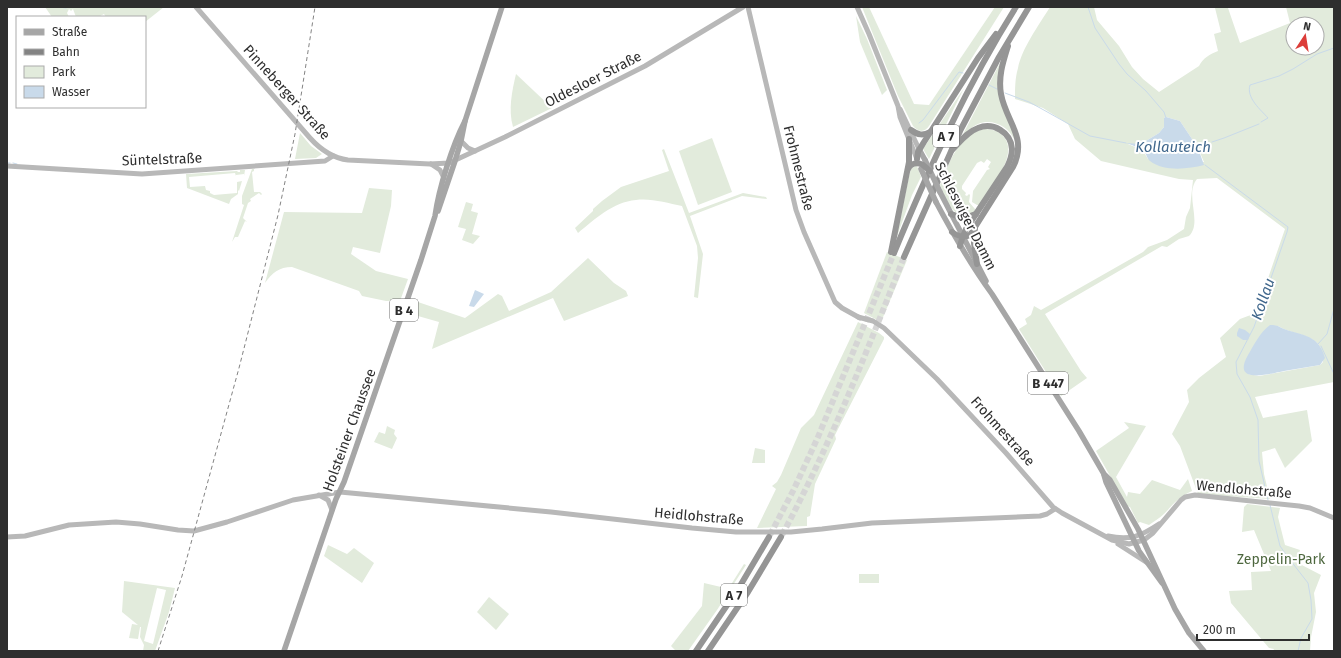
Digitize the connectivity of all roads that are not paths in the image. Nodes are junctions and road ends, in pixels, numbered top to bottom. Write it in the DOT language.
graph roads {
  1 [pos="196,7"];
  2 [pos="502,7"];
  3 [pos="743,7"];
  4 [pos="748,7"];
  5 [pos="857,7"];
  6 [pos="1016,7"];
  7 [pos="1029,7"];
  8 [pos="1006,23"];
  9 [pos="1013,32"];
  10 [pos="898,106"];
  11 [pos="466,121"];
  12 [pos="911,130"];
  13 [pos="930,132"];
  14 [pos="909,139"];
  15 [pos="461,141"];
  16 [pos="919,149"];
  17 [pos="475,151"];
  18 [pos="327,153"];
  19 [pos="948,154"];
  20 [pos="333,156"];
  21 [pos="455,160"];
  22 [pos="318,161"];
  23 [pos="449,163"];
  24 [pos="921,163"];
  25 [pos="430,164"];
  26 [pos="7,166"];
  27 [pos="908,169"];
  28 [pos="930,171"];
  29 [pos="444,179"];
  30 [pos="951,214"];
  31 [pos="976,214"];
  32 [pos="435,216"];
  33 [pos="975,226"];
  34 [pos="952,232"];
  35 [pos="962,236"];
  36 [pos="960,246"];
  37 [pos="904,257"];
  38 [pos="978,264"];
  39 [pos="992,294"];
  40 [pos="1104,474"];
  41 [pos="340,492"];
  42 [pos="319,495"];
  43 [pos="1055,508"];
  44 [pos="332,510"];
  45 [pos="1334,518"];
  46 [pos="1104,535"];
  47 [pos="7,537"];
  48 [pos="769,537"];
  49 [pos="781,537"];
  50 [pos="1142,537"];
  51 [pos="1112,540"];
  52 [pos="1134,540"];
  53 [pos="1146,562"];
  54 [pos="1164,586"];
  55 [pos="284,651"];
  56 [pos="696,651"];
  57 [pos="708,651"];
  58 [pos="1204,651"];
  1 -- 18 [label="main road, Pinneberger Straße"];
  2 -- 11 [label="main road, Holsteiner Chaussee / B 4"];
  3 -- 17 [label="main road, Oldesloer Straße"];
  4 -- 43 [label="main road, Frohmestraße"];
  5 -- 10 [label="main road, Schleswiger Damm"];
  6 -- 8 [label="highway, A 7"];
  7 -- 9 [label="highway, A 7"];
  8 -- 13 [label="highway"];
  8 -- 27 [label="highway, A 7"];
  9 -- 19 [label="highway, A 7"];
  9 -- 33 [label="highway"];
  10 -- 12 [label="main road, Schleswiger Damm"];
  10 -- 14 [label="main road, Schleswiger Damm"];
  11 -- 15 [label="main road, Holsteiner Chaussee / B 4"];
  11 -- 23 [label="main road, Holsteiner Chaussee / B 4"];
  12 -- 13 [label="highway"];
  12 -- 16 [label="main road, Schleswiger Damm"];
  13 -- 16 [label="highway"];
  14 -- 24 [label="main road, Schleswiger Damm"];
  14 -- 27 [label="highway, A 7"];
  15 -- 17 [label="main road"];
  15 -- 21 [label="main road, Holsteiner Chaussee / B 4"];
  16 -- 24 [label="highway"];
  17 -- 21 [label="main road, Oldesloer Straße"];
  18 -- 20 [label="main road, Pinneberger Straße"];
  18 -- 22 [label="main road"];
  19 -- 31 [label="highway"];
  19 -- 37 [label="highway, A 7"];
  20 -- 22 [label="main road, Süntelstraße"];
  20 -- 25 [label="main road, Pinneberger Straße"];
  21 -- 23 [label="main road, Oldesloer Straße"];
  21 -- 32 [label="main road, Holsteiner Chaussee / B 4"];
  22 -- 26 [label="main road, Süntelstraße"];
  23 -- 25 [label="main road, Pinneberger Straße"];
  23 -- 29 [label="main road, Holsteiner Chaussee / B 4"];
  24 -- 27 [label="highway"];
  24 -- 28 [label="highway, bridge"];
  24 -- 34 [label="main road, Schleswiger Damm / B 447, bridge"];
  25 -- 29 [label="main road"];
  28 -- 30 [label="main road, Schleswiger Damm / B 447, bridge"];
  29 -- 32 [label="main road, Holsteiner Chaussee / B 4"];
  30 -- 31 [label="highway"];
  30 -- 35 [label="main road, Schleswiger Damm / B 447"];
  31 -- 35 [label="highway"];
  32 -- 41 [label="main road, Holsteiner Chaussee / B 4"];
  33 -- 35 [label="highway"];
  33 -- 38 [label="highway"];
  34 -- 35 [label="highway"];
  34 -- 36 [label="main road, Schleswiger Damm / B 447"];
  35 -- 36 [label="highway"];
  35 -- 38 [label="main road, Schleswiger Damm / B 447"];
  36 -- 39 [label="main road, Schleswiger Damm / B 447"];
  38 -- 39 [label="main road, Schleswiger Damm / B 447"];
  39 -- 40 [label="main road, Schleswiger Damm / B 447"];
  40 -- 50 [label="main road, Schleswiger Damm / B 447"];
  40 -- 52 [label="main road, Schleswiger Damm / B 447"];
  41 -- 42 [label="main road, Heidlohstraße"];
  41 -- 43 [label="main road, Heidlohstraße"];
  41 -- 44 [label="main road, Holsteiner Chaussee / B 4"];
  42 -- 44 [label="main road"];
  42 -- 47 [label="main road, Heidlohstraße"];
  43 -- 46 [label="main road, Frohmestraße"];
  44 -- 55 [label="main road, Holsteiner Chaussee / B 4"];
  45 -- 50 [label="main road, Wendlohstraße"];
  46 -- 51 [label="main road, Frohmestraße"];
  46 -- 52 [label="main road, Frohmestraße"];
  48 -- 56 [label="highway, A 7"];
  49 -- 57 [label="highway, A 7"];
  50 -- 52 [label="main road, Frohmestraße"];
  50 -- 54 [label="main road, B 447"];
  51 -- 52 [label="main road, Frohmestraße"];
  51 -- 53 [label="main road"];
  52 -- 53 [label="main road, B 447"];
  53 -- 54 [label="main road, B 447"];
  54 -- 58 [label="main road, B 447"];
}
